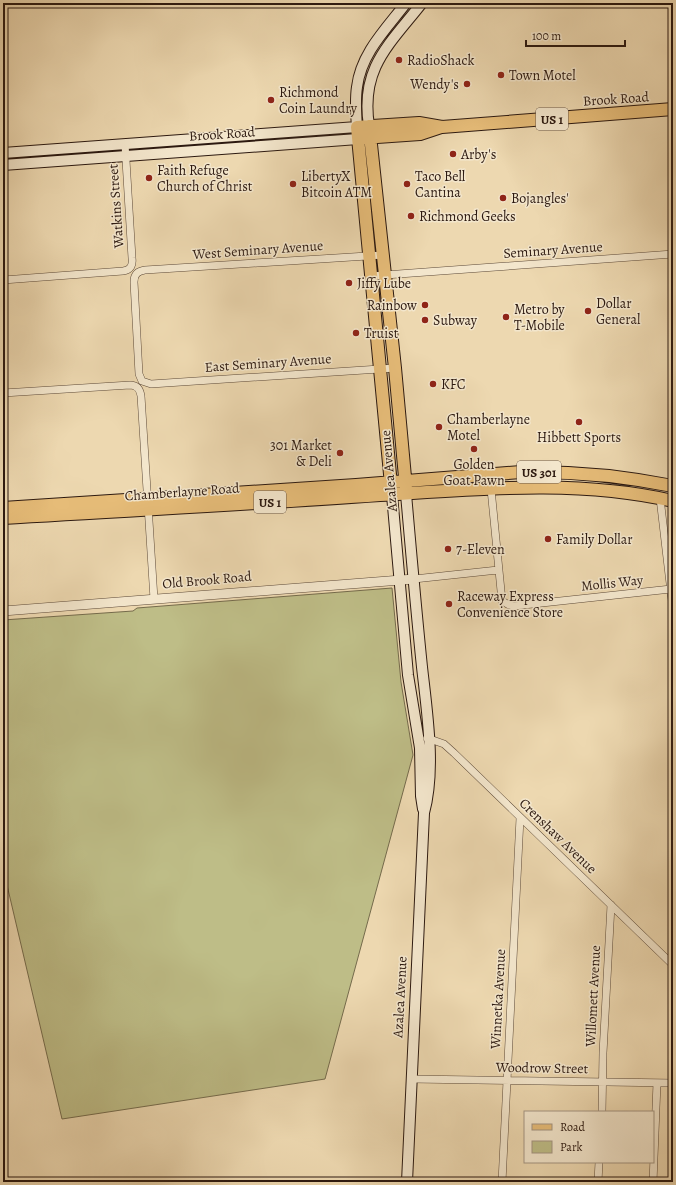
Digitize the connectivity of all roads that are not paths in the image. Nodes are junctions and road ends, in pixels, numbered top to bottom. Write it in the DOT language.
graph roads {
  1 [pos="406,3"];
  2 [pos="422,3"];
  3 [pos="673,110"];
  4 [pos="370,132"];
  5 [pos="357,133"];
  6 [pos="125,144"];
  7 [pos="3,153"];
  8 [pos="126,156"];
  9 [pos="3,165"];
  10 [pos="673,254"];
  11 [pos="383,255"];
  12 [pos="369,256"];
  13 [pos="385,274"];
  14 [pos="371,276"];
  15 [pos="3,280"];
  16 [pos="395,368"];
  17 [pos="381,369"];
  18 [pos="142,381"];
  19 [pos="3,393"];
  20 [pos="673,486"];
  21 [pos="405,488"];
  22 [pos="391,489"];
  23 [pos="491,489"];
  24 [pos="660,498"];
  25 [pos="673,501"];
  26 [pos="148,504"];
  27 [pos="3,508"];
  28 [pos="3,518"];
  29 [pos="498,570"];
  30 [pos="414,579"];
  31 [pos="399,580"];
  32 [pos="671,589"];
  33 [pos="154,599"];
  34 [pos="673,609"];
  35 [pos="3,611"];
  36 [pos="423,738"];
  37 [pos="520,818"];
  38 [pos="612,906"];
  39 [pos="673,964"];
  40 [pos="412,1079"];
  41 [pos="507,1081"];
  42 [pos="602,1082"];
  43 [pos="657,1083"];
  44 [pos="673,1083"];
  45 [pos="602,1111"];
  46 [pos="654,1157"];
  47 [pos="599,1163"];
  48 [pos="654,1163"];
  49 [pos="407,1182"];
  50 [pos="502,1182"];
  51 [pos="598,1182"];
  52 [pos="653,1182"];
  1 -- 5 [label="main road"];
  2 -- 4 [label="main road"];
  3 -- 4 [label="main road, Brook Road / US 1"];
  4 -- 5 [label="main road, Brook Road / US 1"];
  4 -- 11 [label="main road, Azalea Avenue"];
  5 -- 6 [label="main road, Brook Road"];
  5 -- 8 [label="main road, Brook Road"];
  5 -- 12 [label="main road, Azalea Avenue"];
  6 -- 7 [label="main road, Brook Road"];
  6 -- 8 [label="street, Watkins Street"];
  8 -- 9 [label="main road, Brook Road"];
  8 -- 15 [label="street, Watkins Street"];
  10 -- 13 [label="street, Seminary Avenue"];
  11 -- 12 [label="street, West Seminary Avenue"];
  11 -- 13 [label="main road, Azalea Avenue"];
  12 -- 14 [label="main road, Azalea Avenue"];
  12 -- 18 [label="street, West Seminary Avenue"];
  13 -- 14 [label="street"];
  13 -- 16 [label="main road, Azalea Avenue"];
  14 -- 17 [label="main road, Azalea Avenue"];
  16 -- 17 [label="street, East Seminary Avenue"];
  16 -- 21 [label="main road, Azalea Avenue"];
  17 -- 18 [label="street, East Seminary Avenue"];
  17 -- 22 [label="main road, Azalea Avenue"];
  19 -- 26 [label="street"];
  20 -- 21 [label="main road, US 301"];
  21 -- 22 [label="main road, US 301"];
  21 -- 23 [label="main road, US 301"];
  21 -- 30 [label="main road, Azalea Avenue"];
  22 -- 26 [label="main road, Chamberlayne Road / US 1"];
  22 -- 31 [label="main road, Azalea Avenue"];
  23 -- 24 [label="main road, US 301"];
  23 -- 29 [label="street, Mollis Way"];
  24 -- 25 [label="main road, US 301"];
  24 -- 32 [label="street"];
  26 -- 27 [label="main road, US 1"];
  26 -- 28 [label="main road, Chamberlayne Road / US 1"];
  26 -- 33 [label="street"];
  29 -- 30 [label="street"];
  29 -- 32 [label="street, Mollis Way"];
  30 -- 31 [label="street, Old Brook Road"];
  30 -- 36 [label="main road, Azalea Avenue"];
  31 -- 33 [label="street, Old Brook Road"];
  31 -- 36 [label="main road, Azalea Avenue"];
  32 -- 34 [label="street"];
  33 -- 35 [label="street, Old Brook Road"];
  36 -- 37 [label="street, Crenshaw Avenue"];
  36 -- 40 [label="main road, Azalea Avenue"];
  37 -- 38 [label="street, Crenshaw Avenue"];
  37 -- 41 [label="street, Winnetka Avenue"];
  38 -- 39 [label="street, Crenshaw Avenue"];
  38 -- 42 [label="street, Willomett Avenue"];
  40 -- 41 [label="street, Woodrow Street"];
  40 -- 49 [label="main road, Azalea Avenue"];
  41 -- 42 [label="street, Woodrow Street"];
  41 -- 50 [label="street, Winnetka Avenue"];
  42 -- 43 [label="street, Woodrow Street"];
  42 -- 45 [label="street, Willomett Avenue"];
  43 -- 44 [label="street, Woodrow Street"];
  43 -- 46 [label="street"];
  47 -- 51 [label="street"];
  48 -- 52 [label="street"];
}
